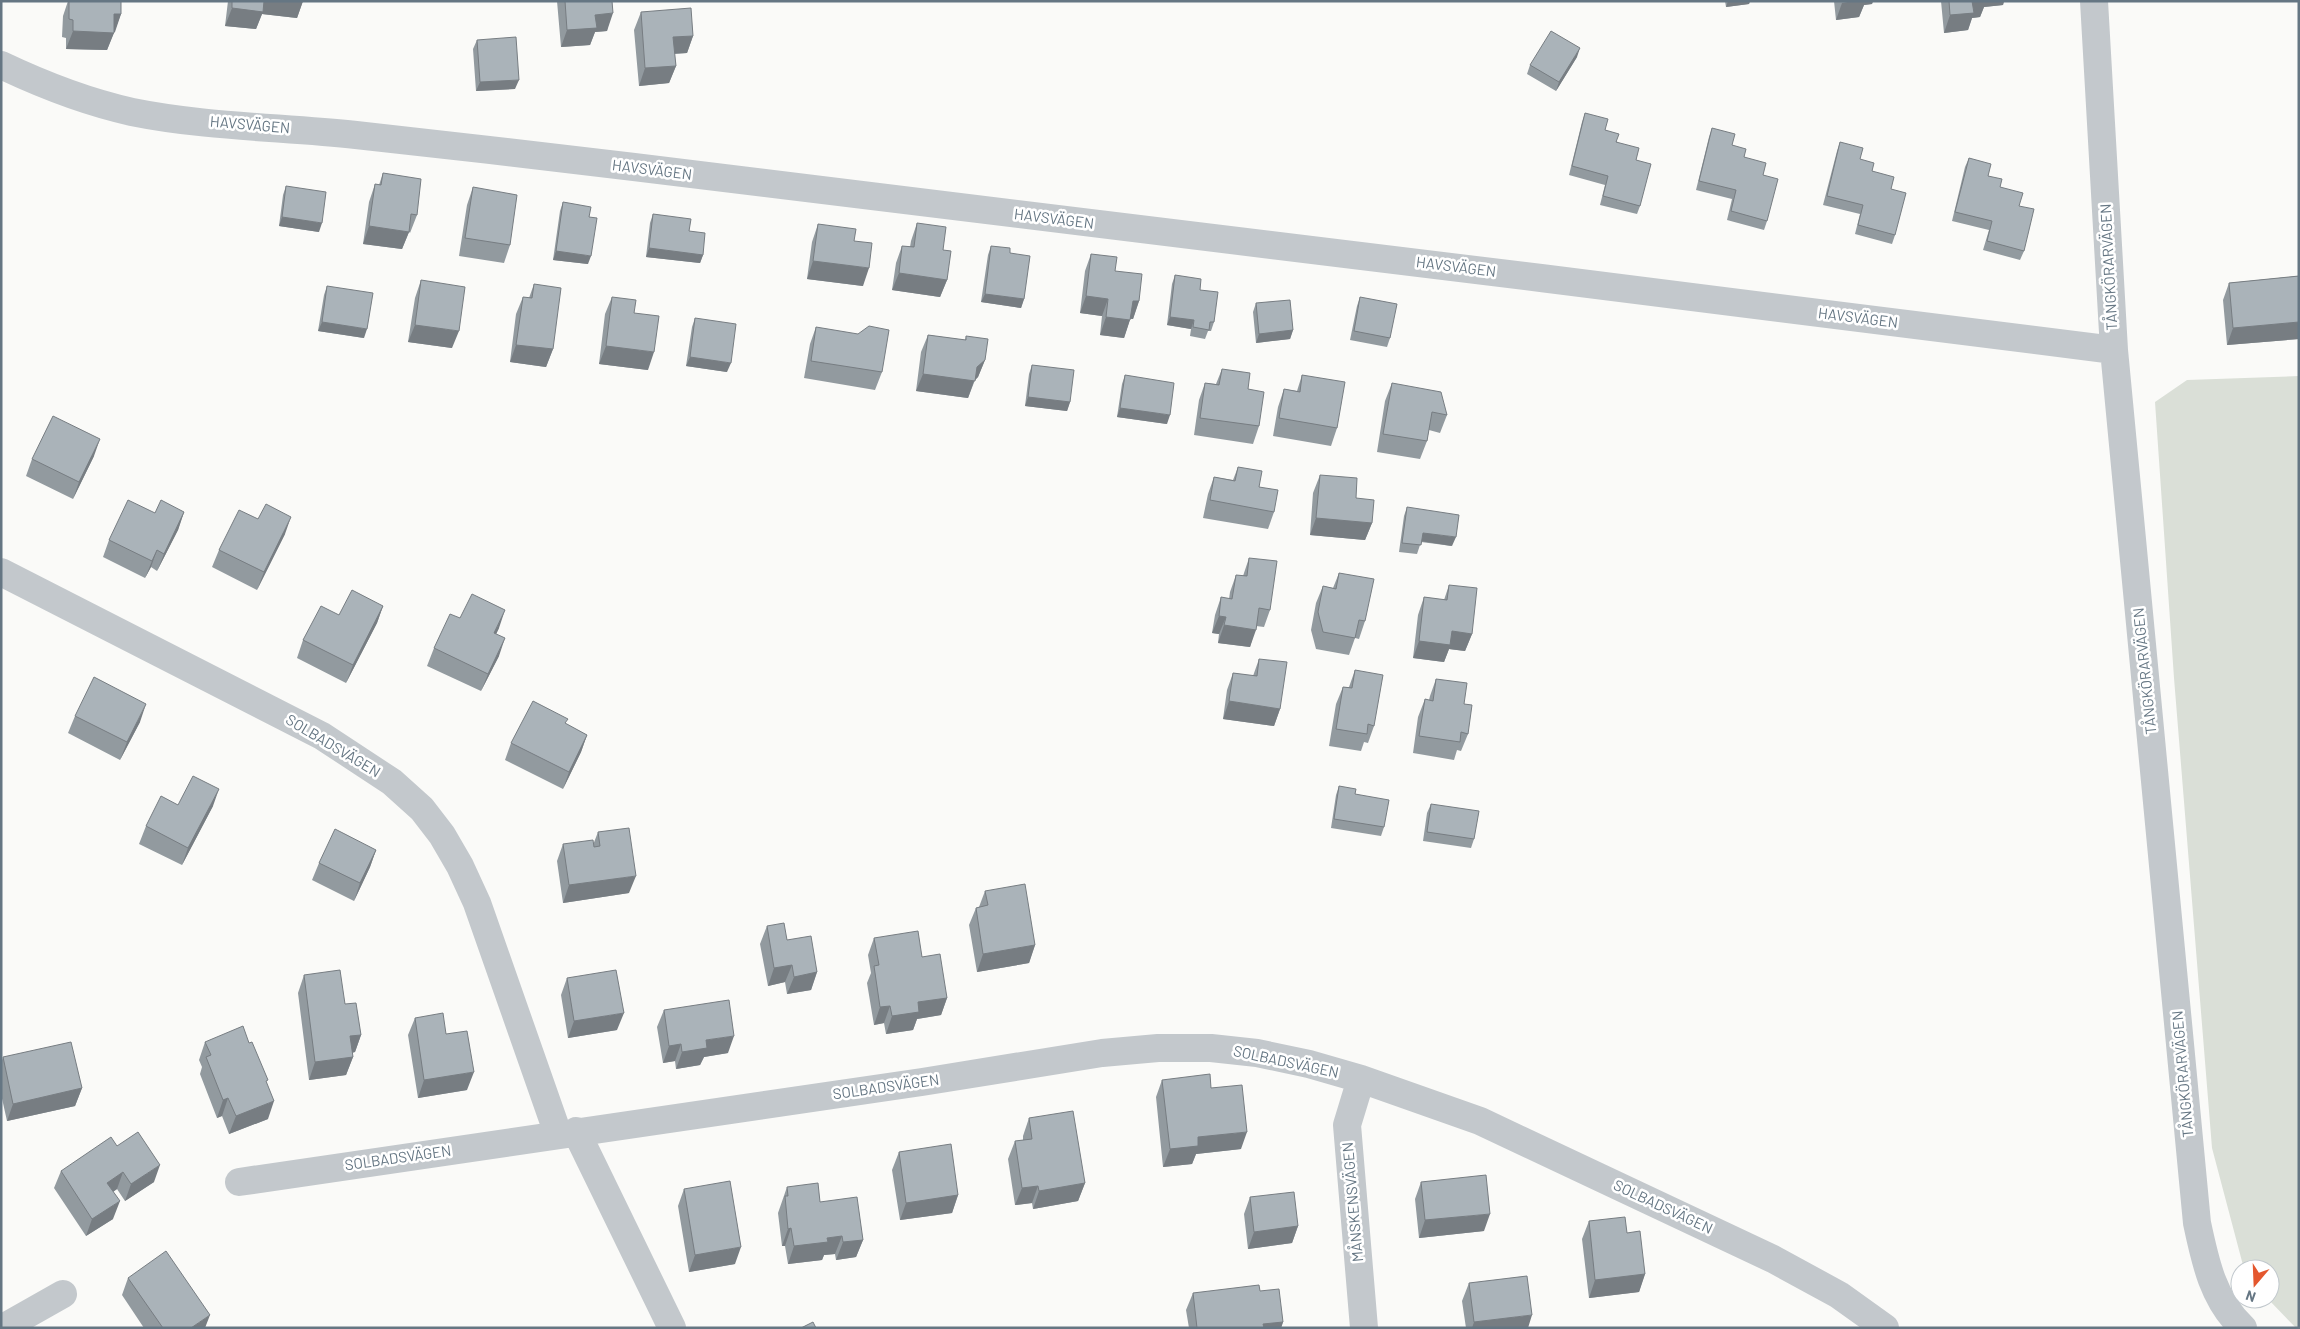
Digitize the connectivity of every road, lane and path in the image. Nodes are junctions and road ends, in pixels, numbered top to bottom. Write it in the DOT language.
graph roads {
  1 [pos="2094,1"];
  2 [pos="1,65"];
  3 [pos="2114,350"];
  4 [pos="1,572"];
  5 [pos="1361,1078"];
  6 [pos="567,1133"];
  7 [pos="239,1182"];
  8 [pos="63,1294"];
  9 [pos="3,1328"];
  10 [pos="672,1328"];
  11 [pos="1364,1328"];
  12 [pos="1884,1328"];
  13 [pos="2243,1328"];
  1 -- 3 [label="street, TÅNGKÖRARVÄGEN"];
  2 -- 3 [label="street, HAVSVÄGEN"];
  3 -- 13 [label="street, TÅNGKÖRARVÄGEN"];
  4 -- 6 [label="street, SOLBADSVÄGEN"];
  5 -- 6 [label="street, SOLBADSVÄGEN"];
  5 -- 11 [label="street, MÅNSKENSVÄGEN"];
  5 -- 12 [label="street, SOLBADSVÄGEN"];
  6 -- 7 [label="street, SOLBADSVÄGEN"];
  6 -- 10 [label="street, SOLBADSVÄGEN"];
  8 -- 9 [label="street"];
}
